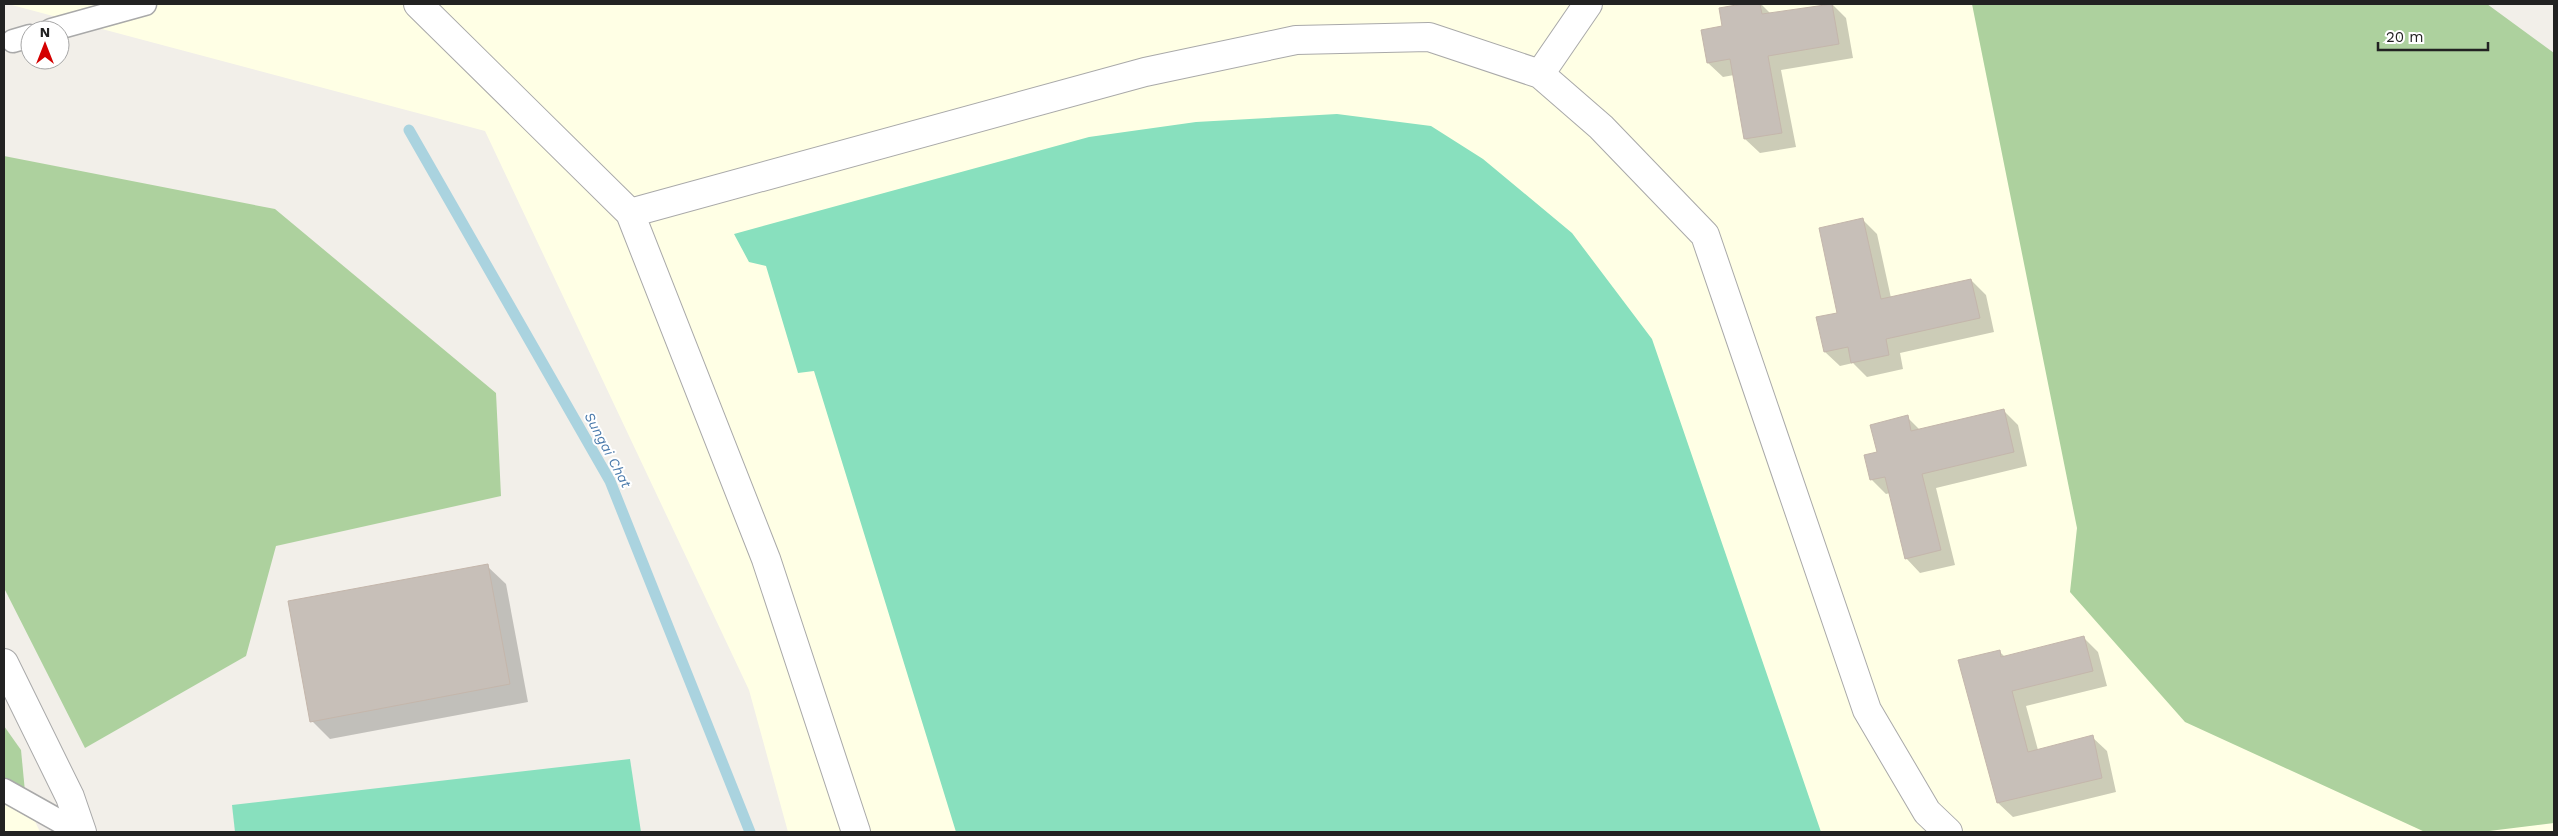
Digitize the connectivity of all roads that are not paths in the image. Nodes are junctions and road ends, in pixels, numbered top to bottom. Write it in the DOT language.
graph roads {
  1 [pos="145,4"];
  2 [pos="418,4"];
  3 [pos="1588,4"];
  4 [pos="70,25"];
  5 [pos="1540,74"];
  6 [pos="630,214"];
  7 [pos="4,663"];
  8 [pos="4,790"];
  9 [pos="80,832"];
  10 [pos="856,832"];
  11 [pos="1948,832"];
  1 -- 4 [label="lane"];
  2 -- 6 [label="street"];
  3 -- 5 [label="street"];
  5 -- 6 [label="street"];
  5 -- 11 [label="street"];
  6 -- 10 [label="street"];
  7 -- 9 [label="street"];
  8 -- 9 [label="lane"];
}
